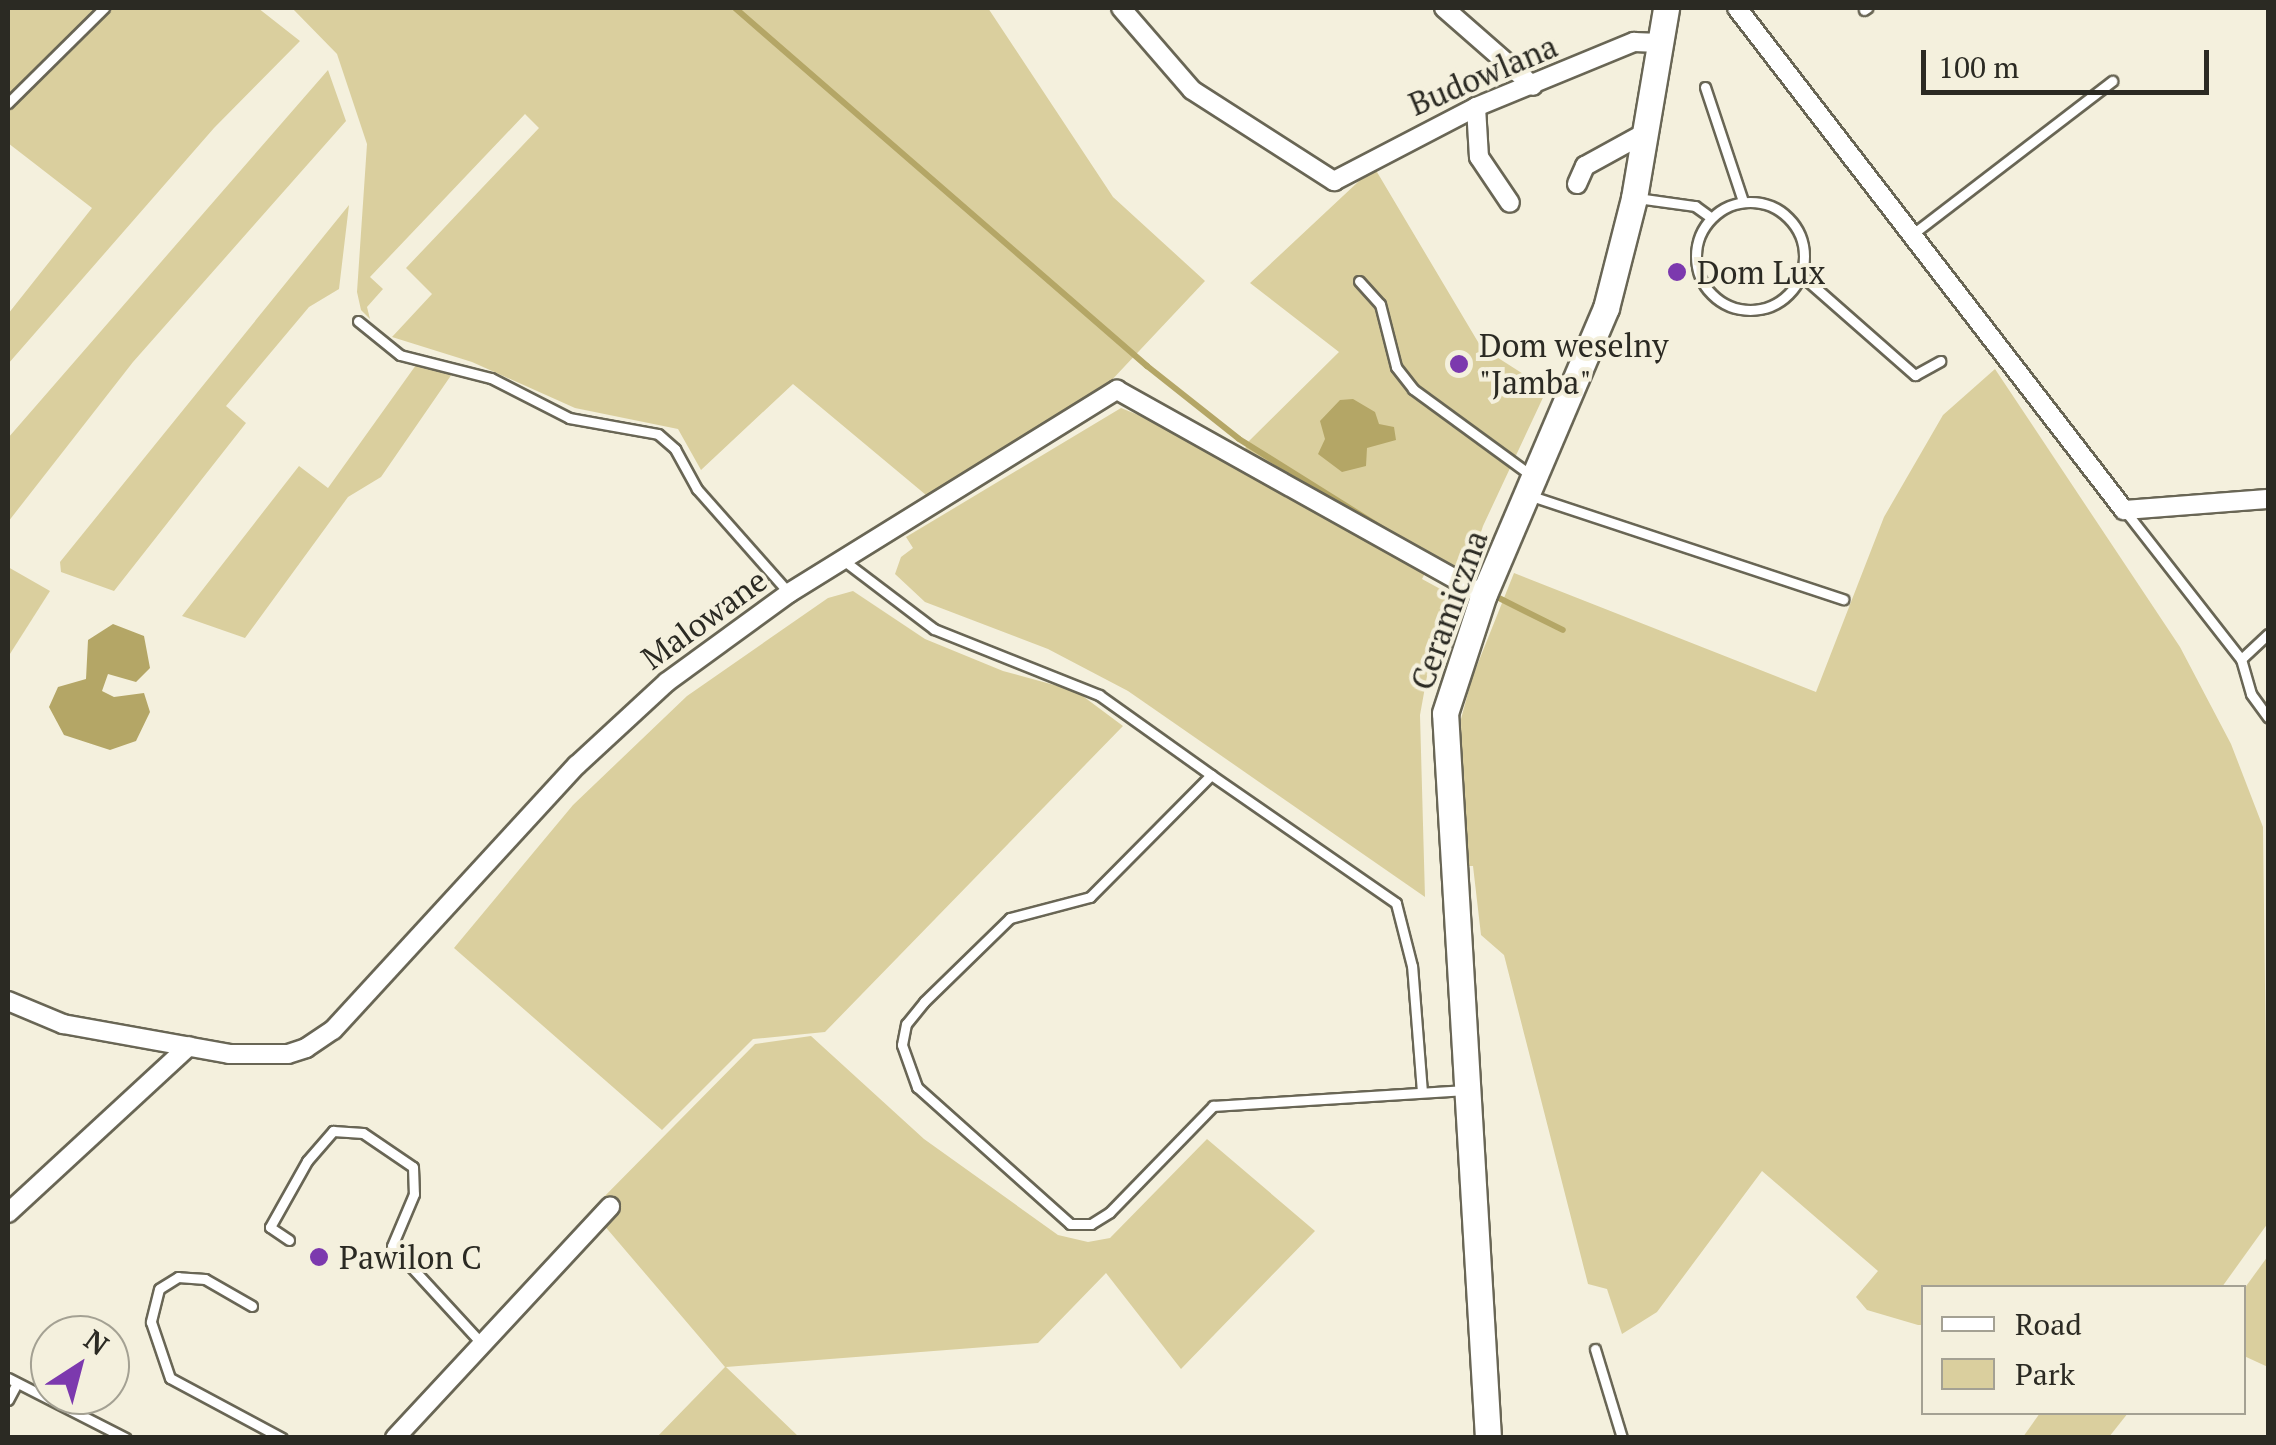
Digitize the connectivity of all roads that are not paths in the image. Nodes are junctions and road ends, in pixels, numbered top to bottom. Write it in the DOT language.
graph roads {
  1 [pos="104,8"];
  2 [pos="1121,8"];
  3 [pos="1444,8"];
  4 [pos="1666,8"];
  5 [pos="1737,8"];
  6 [pos="1660,43"];
  7 [pos="2112,81"];
  8 [pos="1533,86"];
  9 [pos="1705,87"];
  10 [pos="8,102"];
  11 [pos="1476,107"];
  12 [pos="1645,132"];
  13 [pos="1577,184"];
  14 [pos="1634,198"];
  15 [pos="1743,201"];
  16 [pos="1510,203"];
  17 [pos="1710,217"];
  18 [pos="1914,233"];
  19 [pos="1801,275"];
  20 [pos="1359,282"];
  21 [pos="358,322"];
  22 [pos="1940,362"];
  23 [pos="1532,487"];
  24 [pos="2268,499"];
  25 [pos="2124,510"];
  26 [pos="843,560"];
  27 [pos="1486,591"];
  28 [pos="789,593"];
  29 [pos="1843,599"];
  30 [pos="2268,634"];
  31 [pos="2242,659"];
  32 [pos="2268,717"];
  33 [pos="1211,775"];
  34 [pos="8,1001"];
  35 [pos="189,1046"];
  36 [pos="1464,1090"];
  37 [pos="1422,1092"];
  38 [pos="610,1208"];
  39 [pos="8,1213"];
  40 [pos="288,1240"];
  41 [pos="252,1306"];
  42 [pos="483,1344"];
  43 [pos="1595,1348"];
  44 [pos="12,1381"];
  45 [pos="8,1400"];
  46 [pos="126,1438"];
  47 [pos="282,1438"];
  48 [pos="395,1438"];
  49 [pos="1488,1438"];
  50 [pos="1622,1438"];
  1 -- 10 [label="lane"];
  2 -- 11 [label="street, Budowlana"];
  3 -- 8 [label="street"];
  4 -- 6 [label="street, Ceramiczna"];
  5 -- 18 [label="street"];
  6 -- 8 [label="street, Budowlana"];
  6 -- 12 [label="street, Ceramiczna"];
  7 -- 18 [label="lane"];
  8 -- 11 [label="street, Budowlana"];
  9 -- 15 [label="lane"];
  11 -- 16 [label="street"];
  12 -- 13 [label="street"];
  12 -- 14 [label="street, Ceramiczna"];
  14 -- 17 [label="lane"];
  14 -- 23 [label="street, Ceramiczna"];
  15 -- 17 [label="lane"];
  15 -- 19 [label="lane"];
  17 -- 19 [label="lane"];
  18 -- 25 [label="street"];
  19 -- 22 [label="lane"];
  20 -- 23 [label="lane"];
  21 -- 28 [label="lane"];
  23 -- 27 [label="street, Ceramiczna"];
  23 -- 29 [label="lane"];
  24 -- 25 [label="street"];
  25 -- 31 [label="lane"];
  26 -- 27 [label="street, Malowane"];
  26 -- 28 [label="street, Malowane"];
  26 -- 33 [label="lane"];
  27 -- 36 [label="street, Ceramiczna"];
  28 -- 35 [label="street, Malowane"];
  30 -- 31 [label="lane"];
  31 -- 32 [label="lane"];
  33 -- 37 [label="lane"];
  33 -- 37 [label="lane"];
  34 -- 35 [label="street, Malowane"];
  35 -- 39 [label="street"];
  36 -- 37 [label="lane"];
  36 -- 49 [label="street, Ceramiczna"];
  38 -- 42 [label="street"];
  40 -- 42 [label="lane"];
  41 -- 47 [label="lane"];
  42 -- 48 [label="street"];
  43 -- 50 [label="lane"];
  44 -- 45 [label="lane"];
  44 -- 46 [label="lane"];
}
